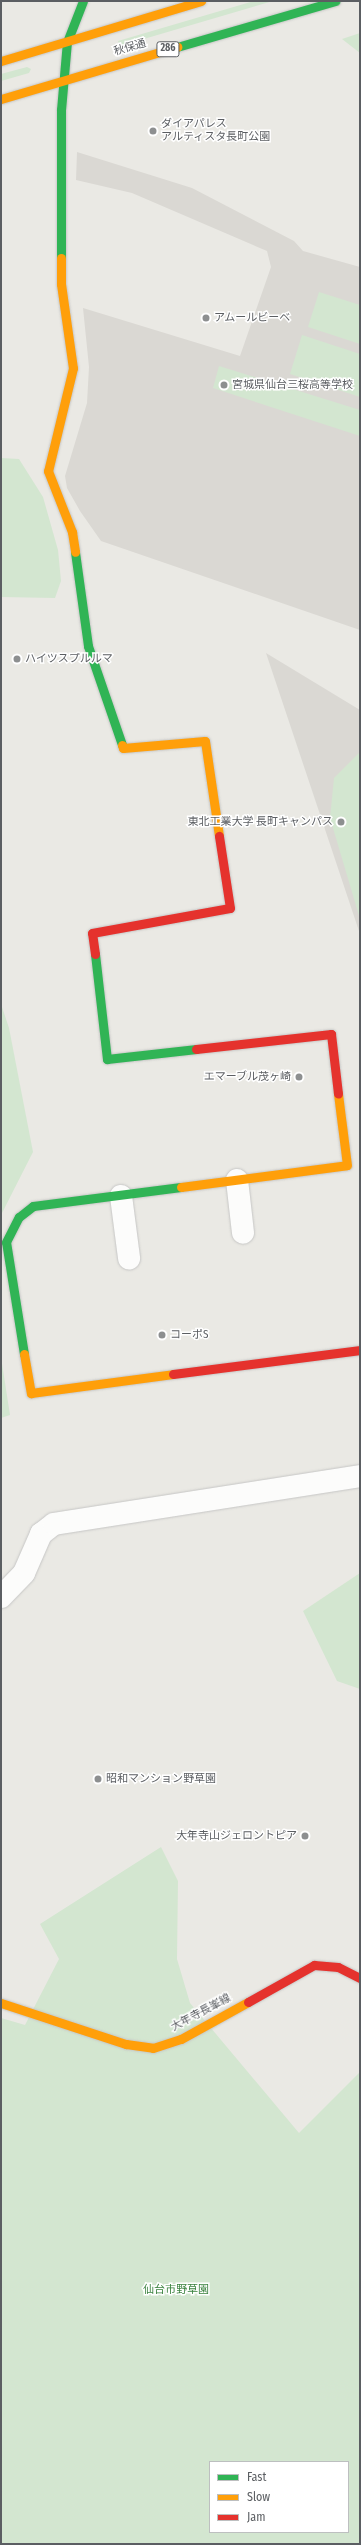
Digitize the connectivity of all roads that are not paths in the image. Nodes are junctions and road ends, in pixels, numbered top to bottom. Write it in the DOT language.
graph roads {
  1 [pos="83,1"];
  2 [pos="201,1"];
  3 [pos="335,1"];
  4 [pos="67,42"];
  5 [pos="1,61"];
  6 [pos="62,81"];
  7 [pos="1,99"];
  8 [pos="237,1180"];
  9 [pos="121,1196"];
  10 [pos="243,1233"];
  11 [pos="128,1258"];
  12 [pos="360,1350"];
  13 [pos="360,1476"];
  14 [pos="1,1598"];
  15 [pos="360,1978"];
  16 [pos="1,2003"];
  1 -- 4 [label="main road"];
  2 -- 4 [label="main road"];
  3 -- 6 [label="main road, 秋保通 / 286"];
  4 -- 5 [label="main road"];
  4 -- 6 [label="main road"];
  6 -- 7 [label="main road, 秋保通 / 286"];
  6 -- 8 [label="main road"];
  8 -- 9 [label="main road"];
  8 -- 10 [label="street"];
  9 -- 11 [label="street"];
  9 -- 12 [label="main road"];
  13 -- 14 [label="street"];
  15 -- 16 [label="main road, 大年寺長峯線"];
}
